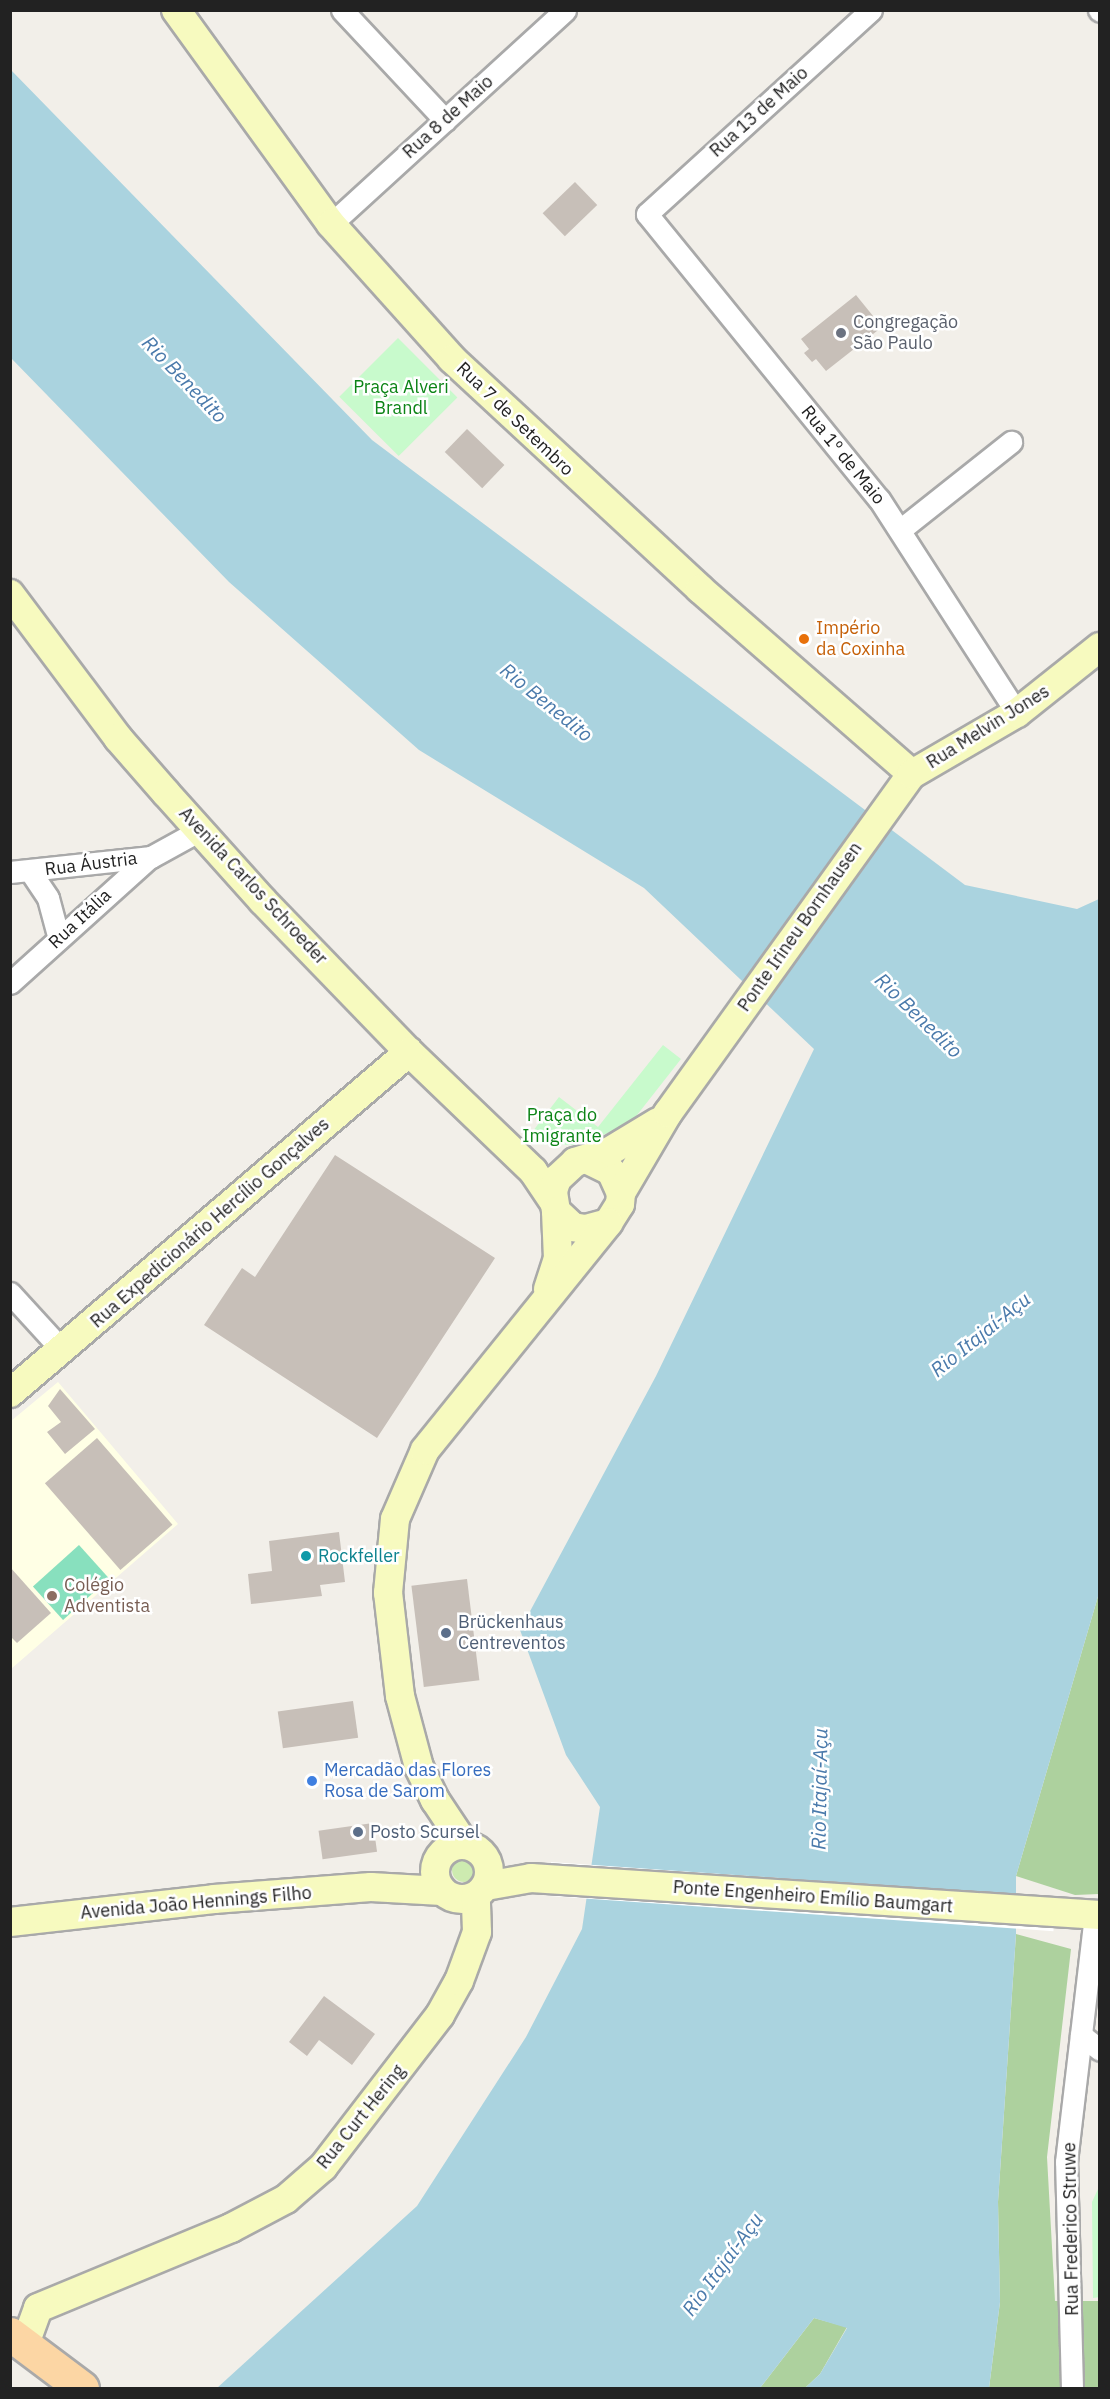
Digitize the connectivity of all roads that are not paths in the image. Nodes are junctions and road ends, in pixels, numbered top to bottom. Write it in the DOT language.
graph roads {
  1 [pos="176,10"];
  2 [pos="342,10"];
  3 [pos="565,10"];
  4 [pos="871,10"];
  5 [pos="445,120"];
  6 [pos="647,214"];
  7 [pos="331,224"];
  8 [pos="1011,442"];
  9 [pos="900,530"];
  10 [pos="10,594"];
  11 [pos="1100,647"];
  12 [pos="1017,713"];
  13 [pos="912,774"];
  14 [pos="882,812"];
  15 [pos="200,830"];
  16 [pos="151,857"];
  17 [pos="20,872"];
  18 [pos="59,939"];
  19 [pos="10,983"];
  20 [pos="409,1052"];
  21 [pos="668,1113"];
  22 [pos="520,1157"];
  23 [pos="582,1161"];
  24 [pos="621,1193"];
  25 [pos="555,1206"];
  26 [pos="608,1223"];
  27 [pos="10,1293"];
  28 [pos="541,1304"];
  29 [pos="62,1350"];
  30 [pos="10,1394"];
  31 [pos="455,1862"];
  32 [pos="540,1879"];
  33 [pos="481,1891"];
  34 [pos="1097,1915"];
  35 [pos="10,1922"];
  36 [pos="1081,2035"];
  37 [pos="1100,2050"];
  38 [pos="15,2340"];
  39 [pos="82,2388"];
  40 [pos="1072,2388"];
  1 -- 7 [label="main road, Rua 7 de Setembro"];
  2 -- 5 [label="street"];
  3 -- 5 [label="street, Rua 8 de Maio"];
  4 -- 6 [label="street, Rua 13 de Maio"];
  5 -- 7 [label="street, Rua 8 de Maio"];
  6 -- 9 [label="street, Rua 1º de Maio"];
  7 -- 13 [label="main road, Rua 7 de Setembro"];
  8 -- 9 [label="street"];
  9 -- 12 [label="street, Rua 1º de Maio"];
  10 -- 15 [label="main road, Avenida Carlos Schroeder"];
  11 -- 12 [label="main road, Rua Melvin Jones"];
  12 -- 13 [label="main road, Rua Melvin Jones"];
  13 -- 14 [label="main road, Rua Melvin Jones"];
  14 -- 21 [label="main road, Ponte Irineu Bornhausen"];
  15 -- 16 [label="street, Rua Áustria"];
  15 -- 20 [label="main road, Avenida Carlos Schroeder"];
  16 -- 17 [label="street, Rua Áustria"];
  16 -- 18 [label="street, Rua Itália"];
  17 -- 18 [label="street"];
  18 -- 19 [label="street, Rua Itália"];
  20 -- 22 [label="main road, Avenida Carlos Schroeder"];
  20 -- 29 [label="main road, Rua Expedicionário Hercílio Gonçalves"];
  21 -- 23 [label="main road"];
  21 -- 24 [label="main road"];
  22 -- 23 [label="main road"];
  22 -- 25 [label="main road, Avenida Carlos Schroeder"];
  23 -- 24 [label="main road"];
  23 -- 25 [label="main road"];
  24 -- 26 [label="main road"];
  25 -- 26 [label="main road"];
  25 -- 28 [label="main road"];
  26 -- 28 [label="main road"];
  27 -- 29 [label="street"];
  28 -- 31 [label="main road"];
  29 -- 30 [label="main road, Rua Expedicionário Hercílio Gonçalves"];
  31 -- 32 [label="main road, Ponte Engenheiro Emílio Baumgart"];
  31 -- 33 [label="main road, Rua Curt Hering"];
  31 -- 33 [label="main road, Ponte Engenheiro Emílio Baumgart"];
  31 -- 35 [label="main road, Avenida João Hennings Filho"];
  32 -- 33 [label="main road, Ponte Engenheiro Emílio Baumgart"];
  32 -- 34 [label="main road, Ponte Engenheiro Emílio Baumgart"];
  33 -- 38 [label="main road, Rua Curt Hering"];
  34 -- 36 [label="street, Rua Frederico Struwe"];
  36 -- 37 [label="street"];
  36 -- 40 [label="street, Rua Frederico Struwe"];
  38 -- 39 [label="main road"];
}
